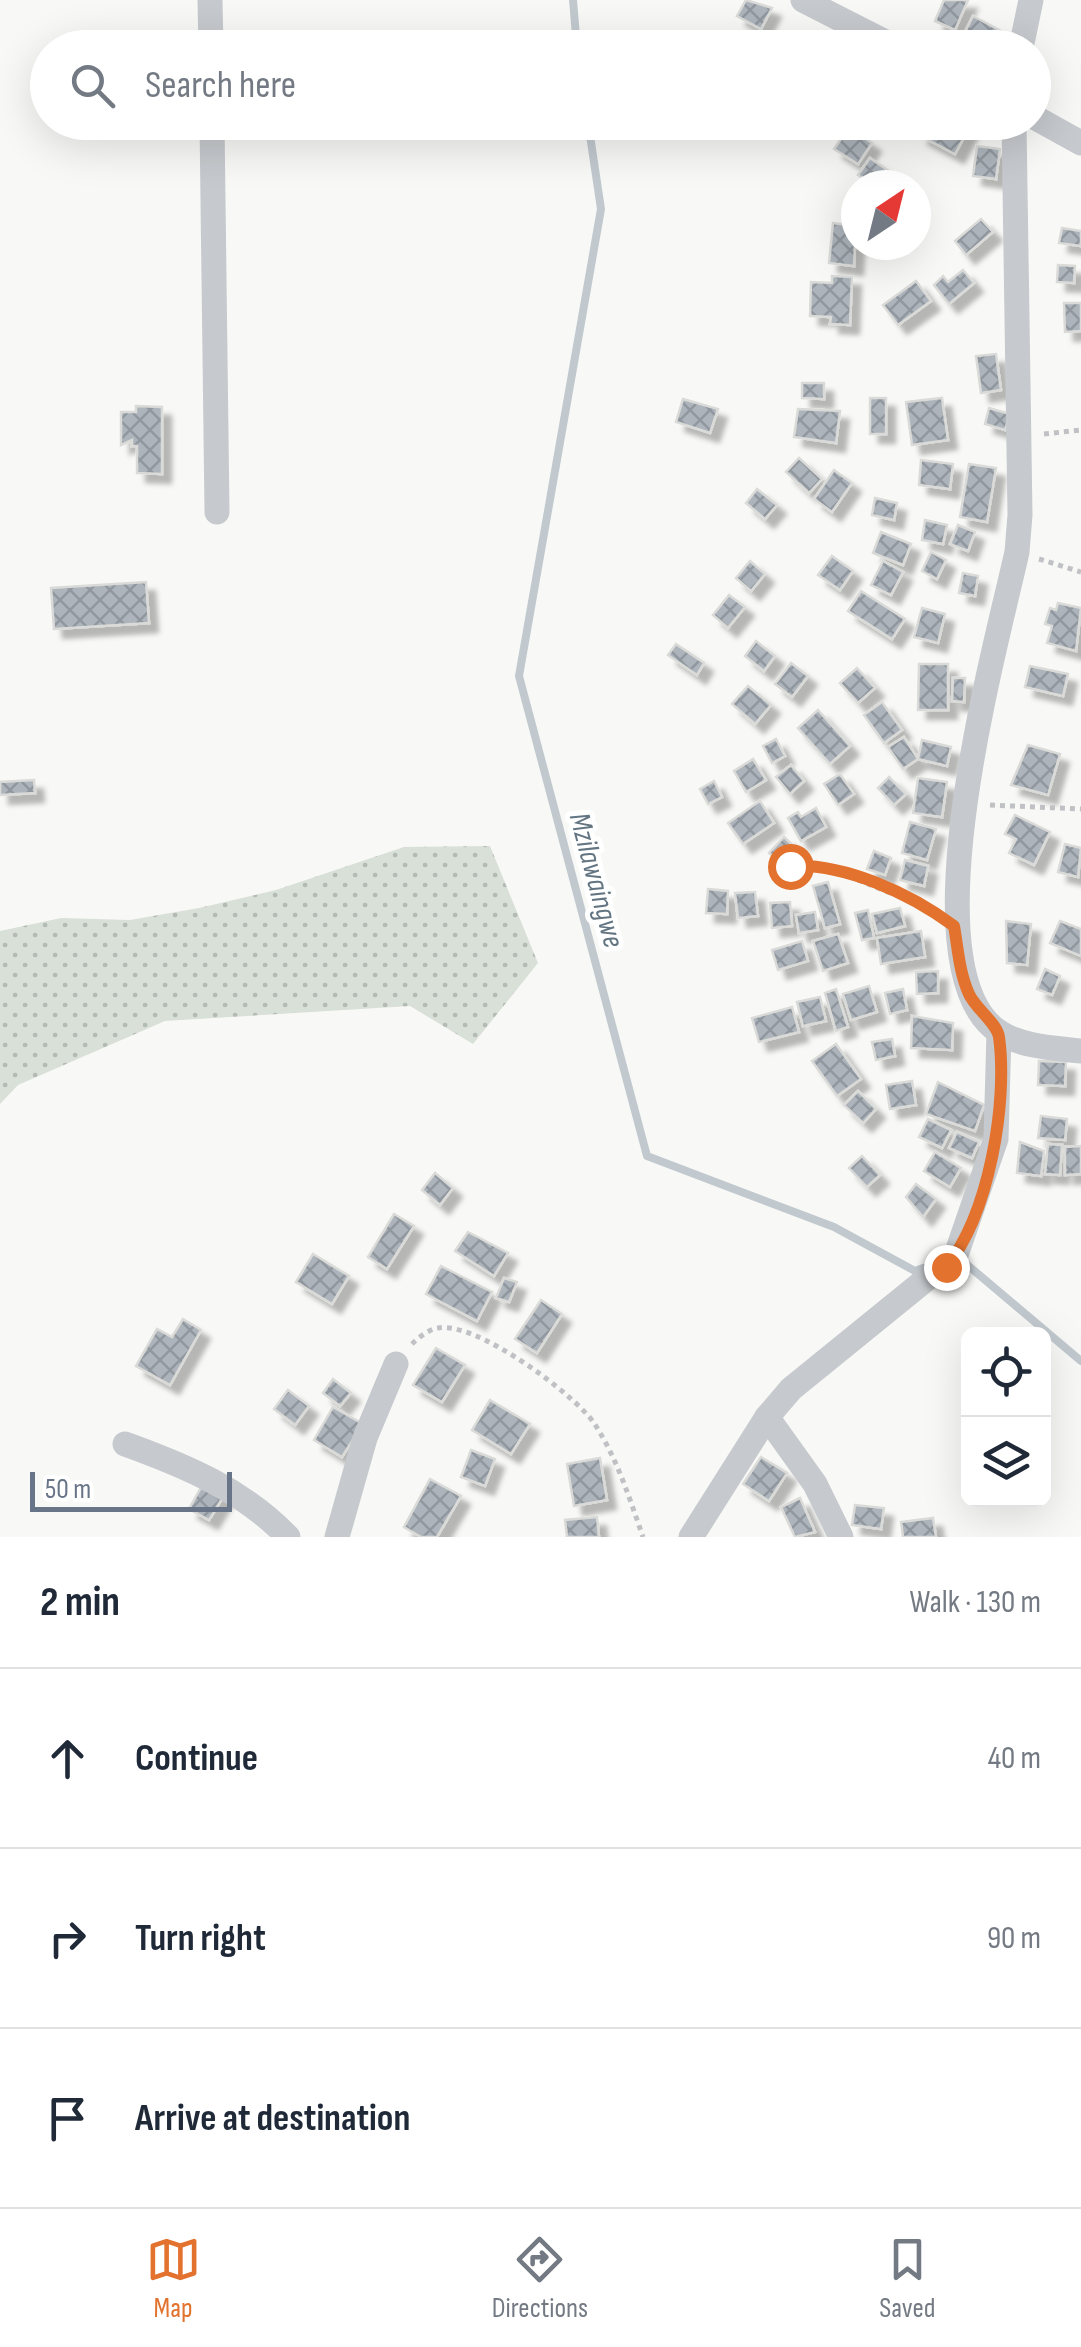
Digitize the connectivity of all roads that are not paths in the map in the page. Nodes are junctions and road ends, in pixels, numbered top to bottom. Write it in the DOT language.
graph roads {
  1 [pos="210,0"];
  2 [pos="803,0"];
  3 [pos="1031,0"];
  4 [pos="211,30"];
  5 [pos="862,30"];
  6 [pos="1025,30"];
  7 [pos="1051,126"];
  8 [pos="212,140"];
  9 [pos="1014,140"];
  10 [pos="1081,143"];
  11 [pos="217,512"];
  12 [pos="999,1032"];
  13 [pos="1081,1051"];
  14 [pos="396,1364"];
  15 [pos="767,1417"];
  16 [pos="125,1444"];
  17 [pos="288,1537"];
  18 [pos="337,1537"];
  19 [pos="691,1537"];
  20 [pos="841,1537"];
  1 -- 4 [label="street"];
  2 -- 5 [label="street"];
  3 -- 6 [label="street"];
  7 -- 10 [label="street"];
  8 -- 11 [label="street"];
  9 -- 12 [label="street"];
  12 -- 13 [label="street"];
  12 -- 15 [label="street"];
  14 -- 18 [label="street"];
  15 -- 19 [label="street"];
  15 -- 20 [label="street"];
  16 -- 17 [label="street"];
}
